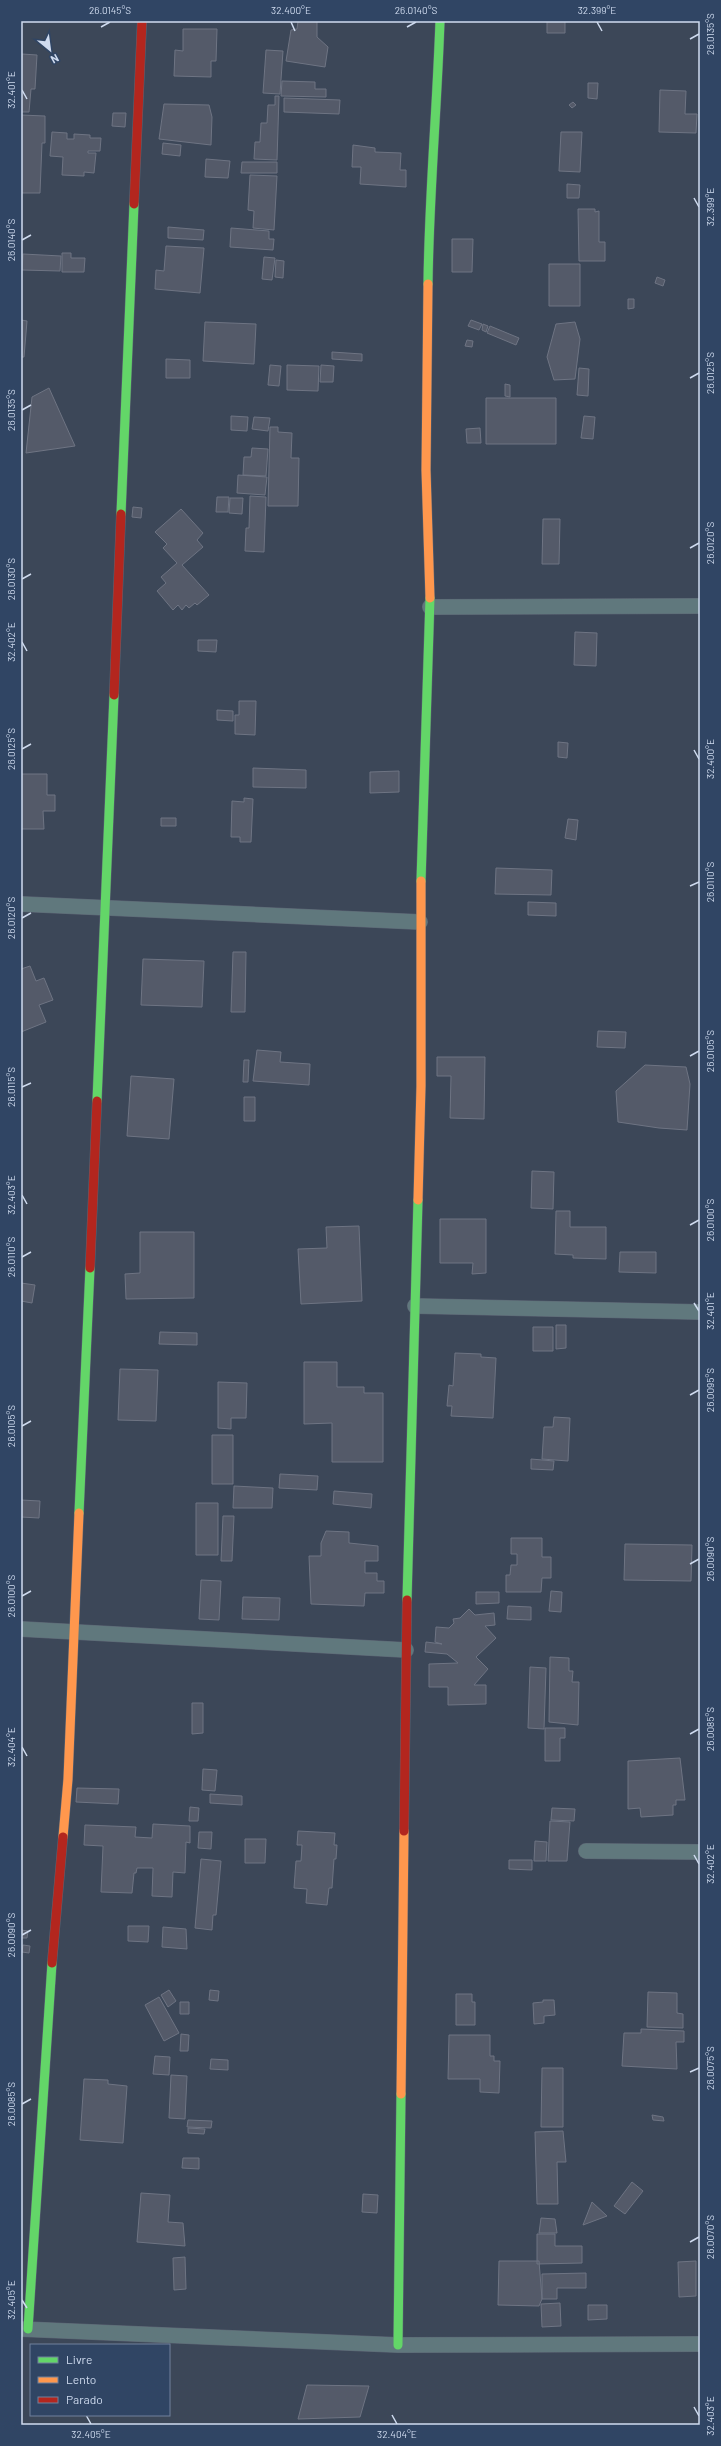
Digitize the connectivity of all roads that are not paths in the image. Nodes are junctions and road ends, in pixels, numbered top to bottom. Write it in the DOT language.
graph roads {
  1 [pos="142,21"];
  2 [pos="440,21"];
  3 [pos="700,606"];
  4 [pos="430,607"];
  5 [pos="21,904"];
  6 [pos="104,908"];
  7 [pos="420,922"];
  8 [pos="416,1306"];
  9 [pos="700,1312"];
  10 [pos="21,1629"];
  11 [pos="74,1632"];
  12 [pos="406,1650"];
  13 [pos="586,1851"];
  14 [pos="700,1852"];
  15 [pos="24,2329"];
  16 [pos="700,2344"];
  17 [pos="398,2345"];
  1 -- 6 [label="street"];
  2 -- 4 [label="street"];
  3 -- 4 [label="street"];
  4 -- 7 [label="street"];
  5 -- 6 [label="street"];
  6 -- 7 [label="street"];
  6 -- 11 [label="street"];
  7 -- 8 [label="street"];
  8 -- 9 [label="street"];
  8 -- 12 [label="street"];
  10 -- 11 [label="street"];
  11 -- 12 [label="street"];
  11 -- 15 [label="street"];
  12 -- 17 [label="street"];
  13 -- 14 [label="street"];
  15 -- 17 [label="street"];
  16 -- 17 [label="street"];
}
